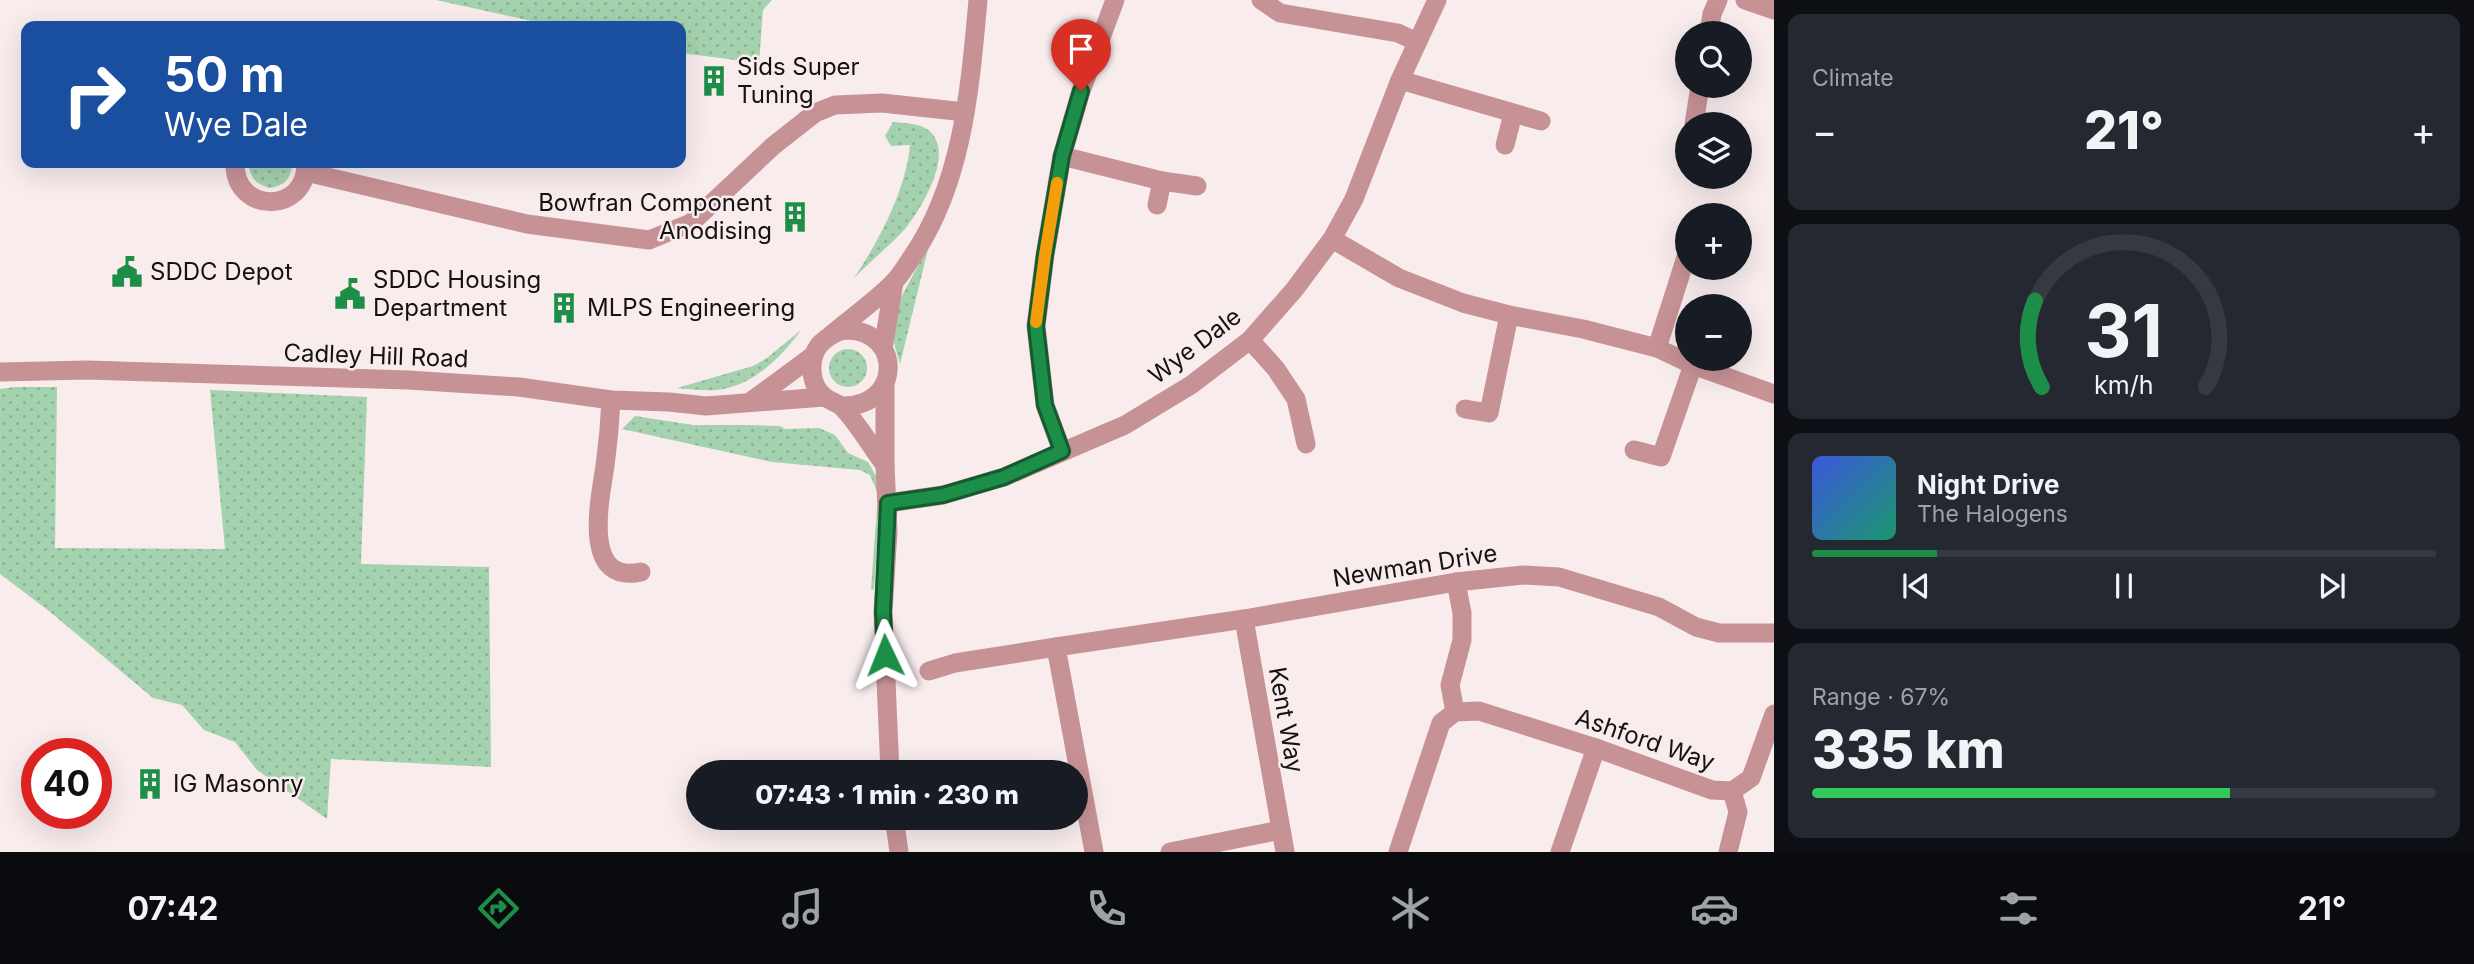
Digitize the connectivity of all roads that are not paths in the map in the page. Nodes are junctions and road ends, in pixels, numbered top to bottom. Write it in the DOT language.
graph roads {
  1 [pos="978,0"];
  2 [pos="1115,0"];
  3 [pos="1261,0"];
  4 [pos="1437,0"];
  5 [pos="1718,0"];
  6 [pos="1745,0"];
  7 [pos="1774,10"];
  8 [pos="1711,21"];
  9 [pos="1417,41"];
  10 [pos="1400,80"];
  11 [pos="965,112"];
  12 [pos="1513,114"];
  13 [pos="1541,121"];
  14 [pos="1505,145"];
  15 [pos="1062,156"];
  16 [pos="235,168"];
  17 [pos="306,168"];
  18 [pos="310,168"];
  19 [pos="1162,181"];
  20 [pos="1197,186"];
  21 [pos="1157,205"];
  22 [pos="1332,239"];
  23 [pos="1679,280"];
  24 [pos="894,282"];
  25 [pos="1509,315"];
  26 [pos="831,335"];
  27 [pos="1250,340"];
  28 [pos="883,348"];
  29 [pos="1657,348"];
  30 [pos="814,355"];
  31 [pos="1675,356"];
  32 [pos="1691,371"];
  33 [pos="1710,371"];
  34 [pos="0,372"];
  35 [pos="885,383"];
  36 [pos="1774,394"];
  37 [pos="824,397"];
  38 [pos="611,400"];
  39 [pos="749,403"];
  40 [pos="842,406"];
  41 [pos="1465,409"];
  42 [pos="1306,444"];
  43 [pos="1634,450"];
  44 [pos="1062,451"];
  45 [pos="885,465"];
  46 [pos="888,503"];
  47 [pos="641,572"];
  48 [pos="1456,582"];
  49 [pos="1244,619"];
  50 [pos="1774,633"];
  51 [pos="1056,647"];
  52 [pos="929,671"];
  53 [pos="1455,712"];
  54 [pos="1774,714"];
  55 [pos="1596,748"];
  56 [pos="889,760"];
  57 [pos="1732,790"];
  58 [pos="896,830"];
  59 [pos="1281,830"];
  60 [pos="899,852"];
  61 [pos="1094,852"];
  62 [pos="1170,852"];
  63 [pos="1285,852"];
  64 [pos="1398,852"];
  65 [pos="1560,852"];
  66 [pos="1728,852"];
  1 -- 11 [label="street"];
  2 -- 15 [label="street"];
  3 -- 9 [label="street"];
  4 -- 9 [label="street, Wye Dale"];
  5 -- 8 [label="street"];
  6 -- 7 [label="street"];
  9 -- 10 [label="street, Wye Dale"];
  10 -- 12 [label="street"];
  10 -- 22 [label="street, Wye Dale"];
  11 -- 18 [label="street"];
  11 -- 24 [label="street"];
  12 -- 13 [label="street"];
  12 -- 14 [label="street"];
  15 -- 19 [label="street"];
  15 -- 44 [label="street"];
  16 -- 17 [label="street"];
  19 -- 20 [label="street"];
  19 -- 21 [label="street"];
  22 -- 25 [label="street"];
  22 -- 27 [label="street, Wye Dale"];
  23 -- 29 [label="street"];
  24 -- 26 [label="street"];
  24 -- 28 [label="street"];
  25 -- 29 [label="street"];
  25 -- 41 [label="street"];
  26 -- 28 [label="street"];
  26 -- 30 [label="street"];
  27 -- 42 [label="street"];
  27 -- 44 [label="street, Wye Dale"];
  28 -- 35 [label="street"];
  29 -- 31 [label="street"];
  30 -- 37 [label="street"];
  30 -- 39 [label="street"];
  32 -- 43 [label="street"];
  33 -- 36 [label="street"];
  34 -- 38 [label="street, Cadley Hill Road"];
  35 -- 40 [label="street"];
  35 -- 45 [label="street"];
  37 -- 39 [label="street, Cadley Hill Road"];
  37 -- 40 [label="street"];
  38 -- 39 [label="street, Cadley Hill Road"];
  38 -- 47 [label="street"];
  40 -- 45 [label="street"];
  44 -- 46 [label="street, Wye Dale"];
  45 -- 46 [label="street"];
  46 -- 56 [label="street"];
  48 -- 49 [label="street, Newman Drive"];
  48 -- 50 [label="street, Newman Drive"];
  48 -- 53 [label="street"];
  49 -- 51 [label="street, Newman Drive"];
  49 -- 59 [label="street, Kent Way"];
  51 -- 52 [label="street, Newman Drive"];
  51 -- 61 [label="street"];
  53 -- 55 [label="street, Ashford Way"];
  53 -- 64 [label="street"];
  54 -- 57 [label="street, Ashford Way"];
  55 -- 57 [label="street, Ashford Way"];
  55 -- 65 [label="street"];
  57 -- 66 [label="street"];
  58 -- 60 [label="street"];
  59 -- 62 [label="street"];
  59 -- 63 [label="street, Kent Way"];
}
